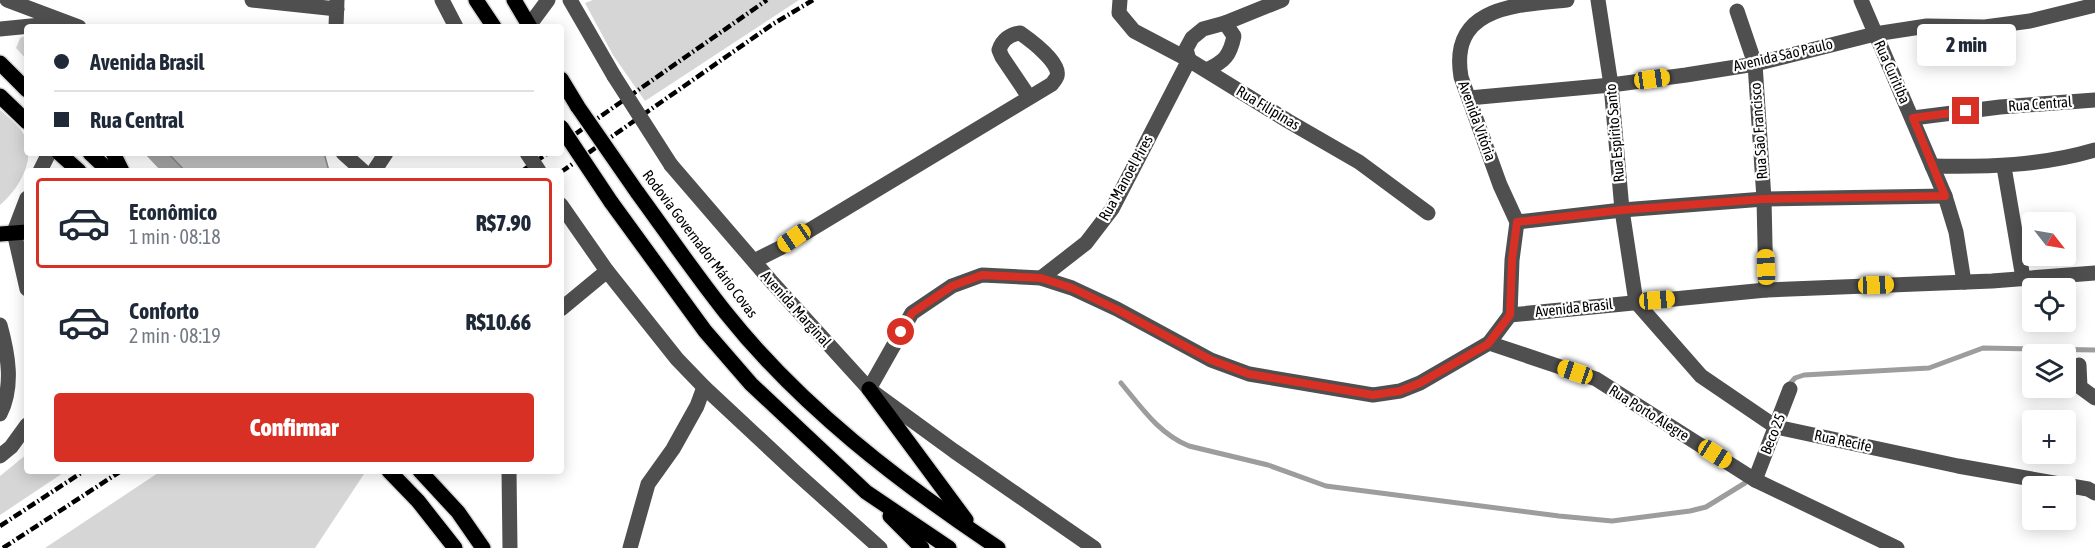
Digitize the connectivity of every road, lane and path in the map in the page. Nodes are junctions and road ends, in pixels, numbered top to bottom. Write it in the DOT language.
graph roads {
  1 [pos="7,0"];
  2 [pos="252,0"];
  3 [pos="442,0"];
  4 [pos="476,0"];
  5 [pos="514,0"];
  6 [pos="548,0"];
  7 [pos="570,0"];
  8 [pos="1120,0"];
  9 [pos="1282,0"];
  10 [pos="1567,0"];
  11 [pos="1598,0"];
  12 [pos="1861,0"];
  13 [pos="337,5"];
  14 [pos="2095,5"];
  15 [pos="1737,11"];
  16 [pos="1225,23"];
  17 [pos="68,24"];
  18 [pos="336,24"];
  19 [pos="454,24"];
  20 [pos="492,24"];
  21 [pos="528,24"];
  22 [pos="530,24"];
  23 [pos="24,27"];
  24 [pos="0,28"];
  25 [pos="1875,34"];
  26 [pos="1189,60"];
  27 [pos="0,63"];
  28 [pos="1755,64"];
  29 [pos="1206,70"];
  30 [pos="564,84"];
  31 [pos="1611,85"];
  32 [pos="24,87"];
  33 [pos="0,96"];
  34 [pos="1029,97"];
  35 [pos="1469,98"];
  36 [pos="2095,100"];
  37 [pos="1913,118"];
  38 [pos="24,119"];
  39 [pos="564,132"];
  40 [pos="2095,150"];
  41 [pos="62,156"];
  42 [pos="93,156"];
  43 [pos="346,156"];
  44 [pos="1932,166"];
  45 [pos="2004,167"];
  46 [pos="76,168"];
  47 [pos="106,168"];
  48 [pos="360,168"];
  49 [pos="1945,196"];
  50 [pos="1764,199"];
  51 [pos="24,206"];
  52 [pos="564,210"];
  53 [pos="1622,210"];
  54 [pos="1428,213"];
  55 [pos="1517,222"];
  56 [pos="14,233"];
  57 [pos="754,261"];
  58 [pos="607,271"];
  59 [pos="2095,273"];
  60 [pos="24,276"];
  61 [pos="1041,278"];
  62 [pos="2022,278"];
  63 [pos="2023,278"];
  64 [pos="1964,282"];
  65 [pos="1766,290"];
  66 [pos="1636,302"];
  67 [pos="564,307"];
  68 [pos="1510,315"];
  69 [pos="0,325"];
  70 [pos="1488,344"];
  71 [pos="2079,365"];
  72 [pos="704,387"];
  73 [pos="869,389"];
  74 [pos="1790,389"];
  75 [pos="2095,398"];
  76 [pos="0,414"];
  77 [pos="1776,427"];
  78 [pos="24,429"];
  79 [pos="0,456"];
  80 [pos="392,474"];
  81 [pos="423,474"];
  82 [pos="509,474"];
  83 [pos="1755,480"];
  84 [pos="866,492"];
  85 [pos="2095,493"];
  86 [pos="975,532"];
  87 [pos="873,545"];
  88 [pos="455,548"];
  89 [pos="483,548"];
  90 [pos="510,548"];
  91 [pos="630,548"];
  92 [pos="922,548"];
  93 [pos="949,548"];
  94 [pos="998,548"];
  95 [pos="1095,548"];
  96 [pos="1897,548"];
  1 -- 17 [label="street"];
  2 -- 13 [label="street"];
  3 -- 19 [label="street"];
  4 -- 20 [label="main road"];
  5 -- 21 [label="main road"];
  6 -- 22 [label="street"];
  7 -- 57 [label="street, Avenida Marginal, bridge"];
  8 -- 26 [label="street, Rua Filipinas"];
  9 -- 16 [label="street"];
  10 -- 35 [label="street, Avenida Vitória"];
  11 -- 31 [label="street, Rua Espírito Santo"];
  12 -- 25 [label="street, Rua Curitiba"];
  13 -- 18 [label="street"];
  14 -- 25 [label="street, Avenida São Paulo"];
  15 -- 28 [label="street, Rua São Francisco"];
  16 -- 26 [label="street"];
  16 -- 29 [label="street"];
  23 -- 24 [label="street"];
  25 -- 28 [label="street, Avenida São Paulo"];
  25 -- 37 [label="street, Rua Curitiba"];
  26 -- 29 [label="street, Rua Filipinas"];
  26 -- 61 [label="street, Rua Manoel Pires"];
  27 -- 32 [label="main road"];
  28 -- 31 [label="street, Avenida São Paulo"];
  28 -- 50 [label="street, Rua São Francisco"];
  29 -- 54 [label="street, Rua Filipinas"];
  30 -- 86 [label="main road, Rodovia Governador Mário Covas, bridge"];
  31 -- 35 [label="street, Avenida São Paulo"];
  31 -- 53 [label="street, Rua Espírito Santo"];
  33 -- 38 [label="main road"];
  34 -- 57 [label="street"];
  35 -- 55 [label="street, Avenida Vitória"];
  36 -- 37 [label="street, Rua Central"];
  37 -- 44 [label="street, Rua Curitiba"];
  39 -- 84 [label="main road, bridge"];
  40 -- 45 [label="street"];
  41 -- 46 [label="main road"];
  42 -- 47 [label="main road"];
  43 -- 48 [label="street"];
  44 -- 45 [label="street"];
  44 -- 49 [label="street, Rua Curitiba"];
  45 -- 63 [label="street"];
  49 -- 50 [label="street"];
  49 -- 64 [label="street, Rua Curitiba"];
  50 -- 53 [label="street"];
  50 -- 65 [label="street, Rua São Francisco"];
  51 -- 56 [label="street"];
  52 -- 58 [label="street"];
  53 -- 55 [label="street"];
  53 -- 66 [label="street, Rua Espírito Santo"];
  55 -- 68 [label="street"];
  56 -- 60 [label="street"];
  57 -- 73 [label="street, Avenida Marginal"];
  58 -- 67 [label="street"];
  58 -- 72 [label="street"];
  59 -- 63 [label="street, Avenida Brasil"];
  61 -- 70 [label="street"];
  61 -- 73 [label="street"];
  62 -- 64 [label="street, Avenida Brasil"];
  64 -- 65 [label="street, Avenida Brasil"];
  65 -- 66 [label="street, Avenida Brasil"];
  66 -- 68 [label="street, Avenida Brasil"];
  66 -- 77 [label="street, Rua Recife"];
  68 -- 70 [label="street"];
  69 -- 76 [label="street"];
  70 -- 83 [label="street, Rua Porto Alegre"];
  71 -- 75 [label="street"];
  72 -- 87 [label="street"];
  72 -- 91 [label="street"];
  73 -- 86 [label="main road"];
  73 -- 95 [label="street, Avenida Marginal"];
  74 -- 77 [label="street, Beco 25"];
  77 -- 83 [label="street, Beco 25"];
  77 -- 85 [label="street, Rua Recife"];
  78 -- 79 [label="street"];
  80 -- 88 [label="main road"];
  81 -- 89 [label="main road"];
  82 -- 90 [label="street"];
  83 -- 96 [label="street, Rua Porto Alegre"];
  84 -- 92 [label="main road"];
  84 -- 93 [label="main road"];
  86 -- 94 [label="main road, Rodovia Governador Mário Covas"];
}
